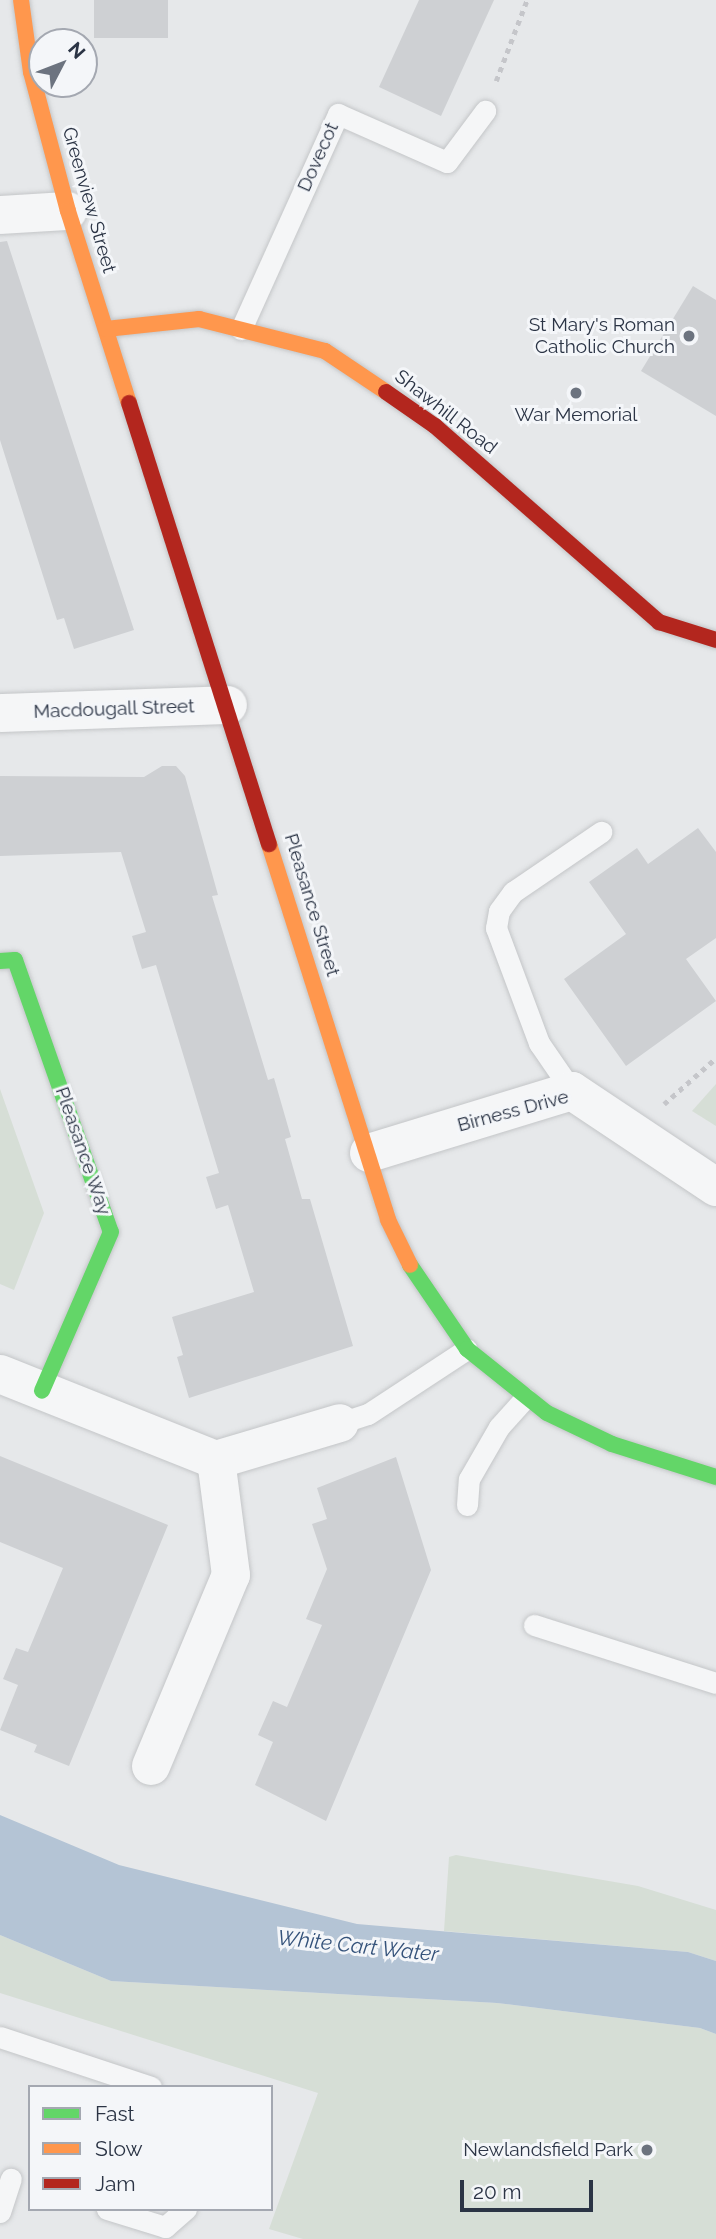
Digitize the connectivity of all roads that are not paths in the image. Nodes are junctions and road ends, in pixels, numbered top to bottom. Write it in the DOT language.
graph roads {
  1 [pos="14,13"];
  2 [pos="485,111"];
  3 [pos="68,211"];
  4 [pos="0,215"];
  5 [pos="106,328"];
  6 [pos="241,328"];
  7 [pos="716,640"];
  8 [pos="228,705"];
  9 [pos="0,713"];
  10 [pos="601,832"];
  11 [pos="0,961"];
  12 [pos="572,1091"];
  13 [pos="369,1153"];
  14 [pos="716,1187"];
  15 [pos="467,1349"];
  16 [pos="0,1374"];
  17 [pos="42,1391"];
  18 [pos="525,1398"];
  19 [pos="340,1423"];
  20 [pos="216,1461"];
  21 [pos="716,1477"];
  22 [pos="467,1505"];
  23 [pos="534,1625"];
  24 [pos="716,1683"];
  25 [pos="151,1766"];
  26 [pos="0,2037"];
  27 [pos="145,2085"];
  28 [pos="13,2180"];
  29 [pos="113,2211"];
  30 [pos="184,2211"];
  31 [pos="0,2213"];
  1 -- 3 [label="street, Greenview Street"];
  2 -- 6 [label="lane, Dovecot"];
  3 -- 4 [label="street"];
  3 -- 5 [label="street, Greenview Street"];
  5 -- 6 [label="street, Shawhill Road"];
  5 -- 8 [label="street, Pleasance Street"];
  6 -- 7 [label="street, Shawhill Road"];
  8 -- 9 [label="street, Macdougall Street"];
  8 -- 13 [label="street, Pleasance Street"];
  10 -- 12 [label="lane"];
  11 -- 17 [label="street, Pleasance Way"];
  12 -- 13 [label="street, Birness Drive"];
  12 -- 14 [label="street, Birness Drive"];
  13 -- 15 [label="street, Pleasance Street"];
  15 -- 18 [label="street, Pleasance Street"];
  15 -- 19 [label="lane"];
  16 -- 17 [label="street"];
  17 -- 20 [label="street"];
  18 -- 21 [label="street, Pleasance Street"];
  18 -- 22 [label="lane"];
  19 -- 20 [label="street"];
  20 -- 25 [label="street"];
  23 -- 24 [label="lane"];
  26 -- 27 [label="lane"];
  28 -- 31 [label="lane"];
  29 -- 30 [label="lane"];
}
